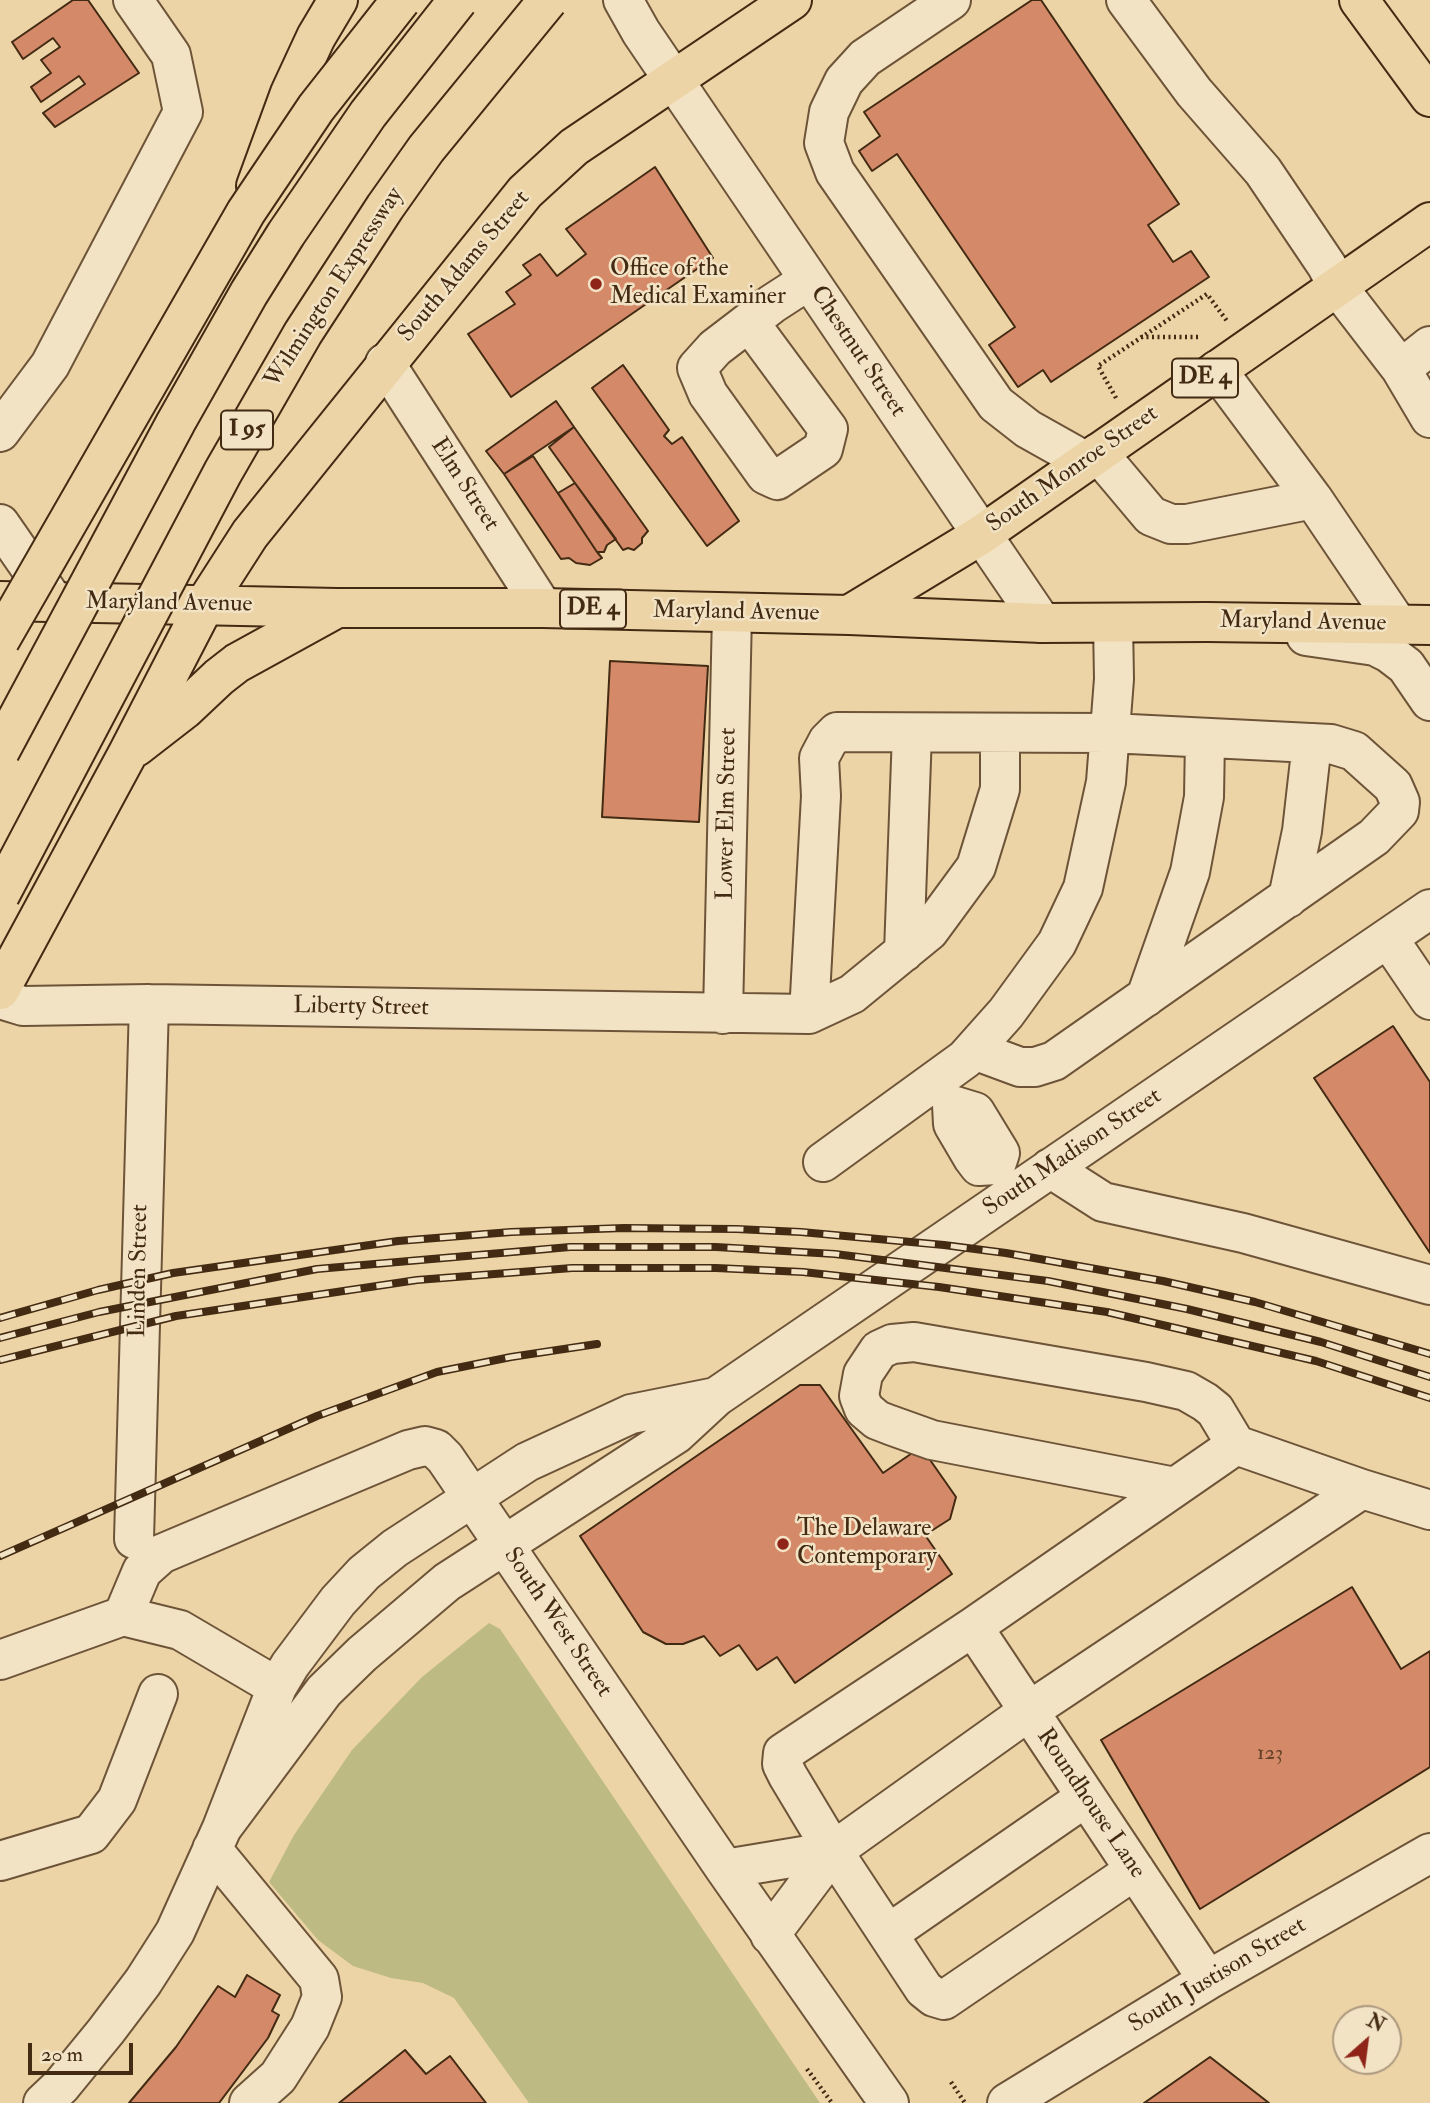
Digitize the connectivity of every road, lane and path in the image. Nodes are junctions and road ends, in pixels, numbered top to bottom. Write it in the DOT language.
graph roads {
  1 [pos="133,0"];
  2 [pos="338,0"];
  3 [pos="401,0"];
  4 [pos="458,0"];
  5 [pos="548,0"];
  6 [pos="623,0"];
  7 [pos="792,0"];
  8 [pos="951,0"];
  9 [pos="1126,0"];
  10 [pos="1359,0"];
  11 [pos="674,80"];
  12 [pos="1430,97"];
  13 [pos="246,212"];
  14 [pos="1425,234"];
  15 [pos="809,280"];
  16 [pos="1337,286"];
  17 [pos="749,322"];
  18 [pos="1233,330"];
  19 [pos="1140,337"];
  20 [pos="1213,354"];
  21 [pos="1415,357"];
  22 [pos="385,363"];
  23 [pos="1121,406"];
  24 [pos="1430,418"];
  25 [pos="0,432"];
  26 [pos="1091,457"];
  27 [pos="1313,499"];
  28 [pos="0,524"];
  29 [pos="981,535"];
  30 [pos="0,601"];
  31 [pos="54,602"];
  32 [pos="205,604"];
  33 [pos="337,608"];
  34 [pos="543,608"];
  35 [pos="732,614"];
  36 [pos="849,615"];
  37 [pos="1207,622"];
  38 [pos="1042,623"];
  39 [pos="1113,623"];
  40 [pos="1414,625"];
  41 [pos="0,640"];
  42 [pos="172,701"];
  43 [pos="1430,701"];
  44 [pos="912,733"];
  45 [pos="1000,733"];
  46 [pos="1110,733"];
  47 [pos="1205,738"];
  48 [pos="1312,743"];
  49 [pos="0,751"];
  50 [pos="0,895"];
  51 [pos="1288,898"];
  52 [pos="1430,909"];
  53 [pos="1388,938"];
  54 [pos="904,952"];
  55 [pos="0,990"];
  56 [pos="1146,997"];
  57 [pos="0,999"];
  58 [pos="1430,1000"];
  59 [pos="149,1004"];
  60 [pos="723,1014"];
  61 [pos="809,1014"];
  62 [pos="974,1050"];
  63 [pos="942,1094"];
  64 [pos="824,1162"];
  65 [pos="1050,1168"];
  66 [pos="1006,1178"];
  67 [pos="1430,1285"];
  68 [pos="716,1397"];
  69 [pos="1236,1445"];
  70 [pos="1175,1487"];
  71 [pos="1362,1489"];
  72 [pos="473,1498"];
  73 [pos="1430,1510"];
  74 [pos="134,1539"];
  75 [pos="505,1546"];
  76 [pos="123,1616"];
  77 [pos="973,1627"];
  78 [pos="0,1660"];
  79 [pos="277,1687"];
  80 [pos="158,1694"];
  81 [pos="1029,1712"];
  82 [pos="1086,1797"];
  83 [pos="217,1839"];
  84 [pos="833,1851"];
  85 [pos="1430,1853"];
  86 [pos="0,1861"];
  87 [pos="725,1869"];
  88 [pos="1135,1870"];
  89 [pos="888,1934"];
  90 [pos="770,1935"];
  91 [pos="1208,1980"];
  92 [pos="807,2069"];
  93 [pos="951,2082"];
  94 [pos="43,2103"];
  95 [pos="249,2103"];
  96 [pos="832,2103"];
  97 [pos="889,2103"];
  98 [pos="965,2103"];
  99 [pos="1007,2103"];
  1 -- 25 [label="street"];
  2 -- 13 [label="main road, bridge"];
  3 -- 13 [label="main road, bridge"];
  4 -- 49 [label="main road, bridge"];
  5 -- 50 [label="main road, Wilmington Expressway / I 95, bridge"];
  6 -- 11 [label="street, Chestnut Street"];
  7 -- 11 [label="main road, South Adams Street"];
  8 -- 26 [label="street"];
  9 -- 16 [label="street"];
  10 -- 12 [label="main road"];
  11 -- 15 [label="street, Chestnut Street"];
  11 -- 22 [label="main road, South Adams Street"];
  13 -- 41 [label="main road, bridge"];
  14 -- 16 [label="main road, South Monroe Street / DE 4"];
  15 -- 17 [label="street"];
  15 -- 29 [label="street, Chestnut Street"];
  16 -- 20 [label="main road, South Monroe Street / DE 4"];
  16 -- 21 [label="street"];
  18 -- 19 [label="path"];
  19 -- 20 [label="path"];
  19 -- 23 [label="path"];
  20 -- 26 [label="main road, South Monroe Street / DE 4"];
  20 -- 27 [label="street"];
  21 -- 24 [label="street"];
  22 -- 32 [label="main road, South Adams Street"];
  22 -- 34 [label="street, Elm Street"];
  26 -- 27 [label="street"];
  26 -- 29 [label="main road, South Monroe Street / DE 4"];
  27 -- 40 [label="street"];
  28 -- 31 [label="street"];
  29 -- 36 [label="main road, South Monroe Street / DE 4"];
  29 -- 38 [label="street, Chestnut Street"];
  30 -- 31 [label="main road, Maryland Avenue / DE 4"];
  31 -- 32 [label="main road, Maryland Avenue / DE 4"];
  32 -- 33 [label="main road, Maryland Avenue / DE 4"];
  32 -- 42 [label="main road, South Adams Street"];
  33 -- 34 [label="main road, Maryland Avenue / DE 4"];
  33 -- 42 [label="main road"];
  34 -- 35 [label="main road, Maryland Avenue / DE 4"];
  35 -- 36 [label="main road, Maryland Avenue / DE 4"];
  35 -- 60 [label="street, Lower Elm Street"];
  36 -- 38 [label="main road, Maryland Avenue / DE 4"];
  37 -- 39 [label="main road, Maryland Avenue / DE 4"];
  37 -- 40 [label="main road, Maryland Avenue / DE 4"];
  37 -- 43 [label="street"];
  38 -- 39 [label="main road, Maryland Avenue / DE 4"];
  39 -- 46 [label="street"];
  42 -- 55 [label="main road"];
  44 -- 45 [label="street"];
  44 -- 54 [label="street"];
  44 -- 61 [label="street"];
  45 -- 46 [label="street"];
  45 -- 54 [label="street"];
  46 -- 47 [label="street"];
  46 -- 62 [label="street"];
  47 -- 48 [label="street"];
  47 -- 56 [label="street"];
  48 -- 51 [label="street"];
  48 -- 51 [label="street"];
  51 -- 56 [label="street"];
  52 -- 53 [label="street, South Madison Street"];
  53 -- 58 [label="street"];
  53 -- 65 [label="street, South Madison Street"];
  54 -- 61 [label="street"];
  56 -- 62 [label="street"];
  57 -- 59 [label="street, Liberty Street"];
  59 -- 60 [label="street, Liberty Street"];
  59 -- 74 [label="street, Linden Street"];
  60 -- 61 [label="street, Liberty Street"];
  62 -- 63 [label="street"];
  63 -- 64 [label="street"];
  63 -- 66 [label="street"];
  65 -- 66 [label="street, South Madison Street"];
  65 -- 67 [label="street"];
  66 -- 68 [label="street, South Madison Street"];
  68 -- 72 [label="street, South Madison Street"];
  68 -- 75 [label="street, South Madison Street"];
  69 -- 70 [label="street"];
  69 -- 70 [label="street"];
  69 -- 71 [label="street"];
  70 -- 77 [label="street"];
  71 -- 73 [label="street"];
  71 -- 81 [label="street"];
  72 -- 75 [label="street, South West Street"];
  72 -- 76 [label="street, South West Street"];
  72 -- 79 [label="street, South Madison Street"];
  75 -- 83 [label="street, South Madison Street"];
  75 -- 87 [label="street, South West Street"];
  76 -- 78 [label="street"];
  76 -- 79 [label="street"];
  77 -- 81 [label="street, Roundhouse Lane"];
  77 -- 84 [label="street"];
  79 -- 83 [label="street, South Madison Street"];
  80 -- 86 [label="street"];
  81 -- 82 [label="street, Roundhouse Lane"];
  81 -- 84 [label="street"];
  82 -- 88 [label="street, Roundhouse Lane"];
  82 -- 89 [label="street"];
  83 -- 94 [label="street, South Madison Street"];
  83 -- 95 [label="street"];
  84 -- 87 [label="street"];
  84 -- 89 [label="street"];
  84 -- 90 [label="street"];
  85 -- 91 [label="street, South Justison Street"];
  87 -- 90 [label="street, South West Street"];
  88 -- 89 [label="street"];
  88 -- 91 [label="street, Roundhouse Lane"];
  90 -- 97 [label="street, South West Street"];
  91 -- 99 [label="street, South Justison Street"];
  92 -- 96 [label="path"];
  93 -- 98 [label="path"];
}
